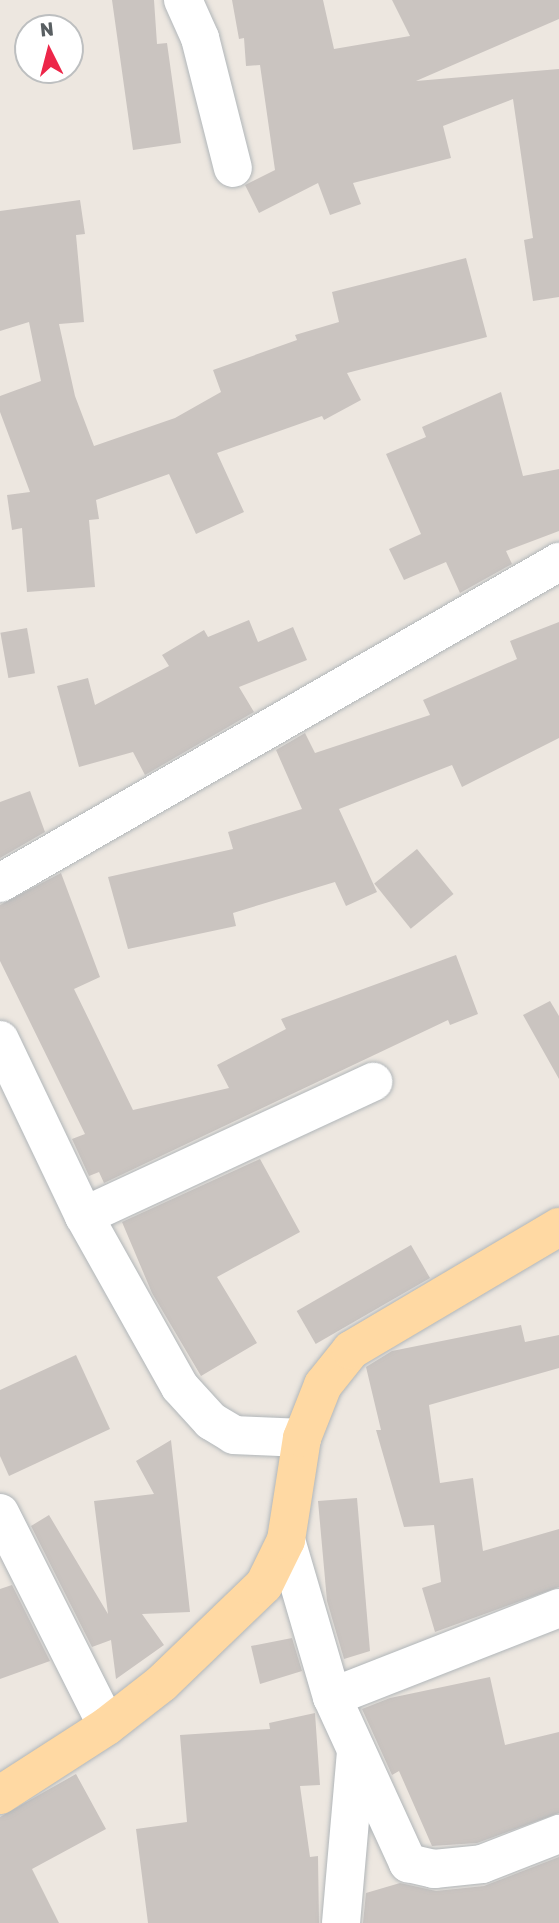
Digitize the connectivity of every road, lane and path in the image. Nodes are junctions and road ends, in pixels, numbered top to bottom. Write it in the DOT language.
graph roads {
  1 [pos="183,0"];
  2 [pos="233,168"];
  3 [pos="559,562"];
  4 [pos="0,883"];
  5 [pos="0,1040"];
  6 [pos="373,1082"];
  7 [pos="84,1216"];
  8 [pos="559,1227"];
  9 [pos="302,1438"];
  10 [pos="0,1513"];
  11 [pos="286,1540"];
  12 [pos="559,1608"];
  13 [pos="332,1697"];
  14 [pos="107,1726"];
  15 [pos="356,1750"];
  16 [pos="0,1795"];
  17 [pos="559,1834"];
  18 [pos="341,1923"];
  1 -- 2 [label="street"];
  3 -- 4 [label="street"];
  5 -- 7 [label="street"];
  6 -- 7 [label="street"];
  7 -- 9 [label="street"];
  8 -- 9 [label="main road"];
  9 -- 11 [label="main road"];
  10 -- 14 [label="street"];
  11 -- 13 [label="street"];
  11 -- 14 [label="main road"];
  12 -- 13 [label="street"];
  13 -- 15 [label="street"];
  14 -- 16 [label="main road"];
  15 -- 17 [label="street"];
  15 -- 18 [label="street"];
}
